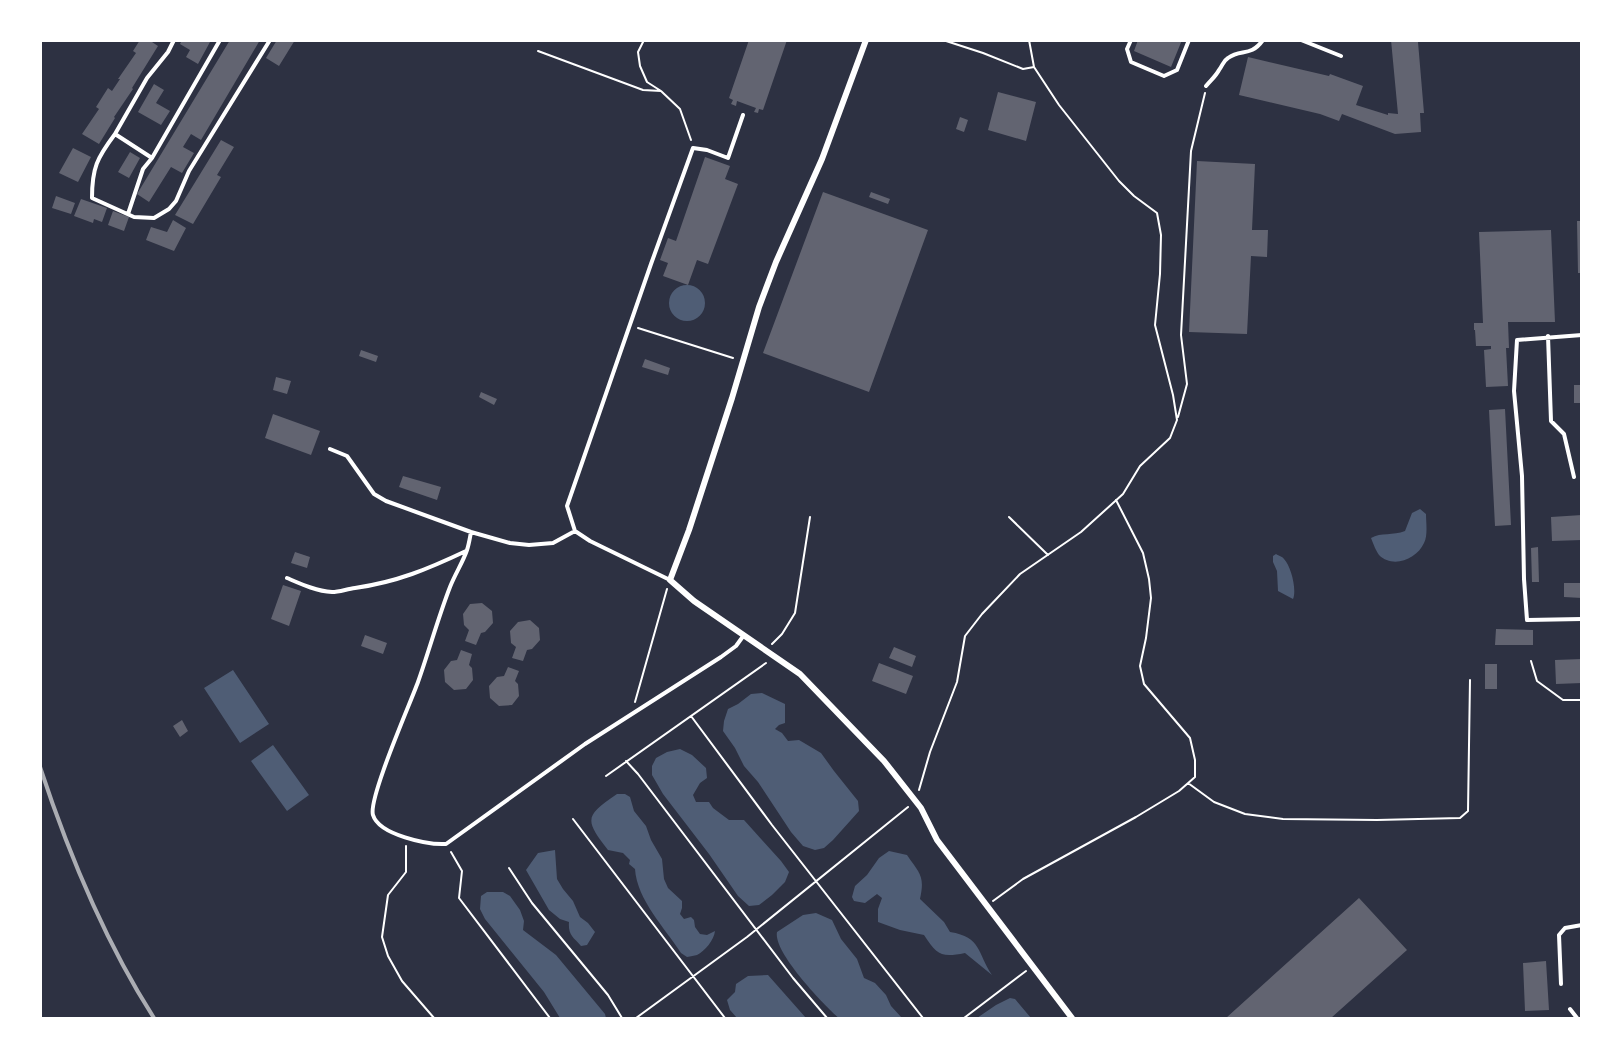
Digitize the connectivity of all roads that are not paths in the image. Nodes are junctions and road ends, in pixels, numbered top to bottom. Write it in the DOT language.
graph roads {
  1 [pos="174,40"];
  2 [pos="220,40"];
  3 [pos="270,40"];
  4 [pos="866,40"];
  5 [pos="1131,40"];
  6 [pos="1189,40"];
  7 [pos="1263,40"];
  8 [pos="1301,40"];
  9 [pos="1341,56"];
  10 [pos="1206,86"];
  11 [pos="744,115"];
  12 [pos="115,134"];
  13 [pos="152,158"];
  14 [pos="128,214"];
  15 [pos="1581,335"];
  16 [pos="1548,336"];
  17 [pos="330,449"];
  18 [pos="1574,477"];
  19 [pos="575,531"];
  20 [pos="471,532"];
  21 [pos="467,550"];
  22 [pos="286,578"];
  23 [pos="670,580"];
  24 [pos="1581,618"];
  25 [pos="744,635"];
  26 [pos="1581,925"];
  27 [pos="1561,984"];
  28 [pos="1570,1009"];
  29 [pos="1072,1018"];
  30 [pos="1577,1018"];
  1 -- 12 [label="lane"];
  2 -- 13 [label="lane"];
  3 -- 14 [label="lane"];
  4 -- 23 [label="street"];
  5 -- 6 [label="lane"];
  7 -- 10 [label="lane"];
  8 -- 9 [label="lane"];
  11 -- 19 [label="lane"];
  12 -- 13 [label="lane"];
  12 -- 14 [label="lane"];
  13 -- 14 [label="lane"];
  15 -- 16 [label="lane"];
  16 -- 18 [label="lane"];
  16 -- 24 [label="lane"];
  17 -- 20 [label="lane"];
  19 -- 20 [label="lane"];
  19 -- 23 [label="lane"];
  20 -- 21 [label="lane"];
  21 -- 22 [label="lane"];
  21 -- 25 [label="lane"];
  23 -- 25 [label="street"];
  25 -- 29 [label="street"];
  26 -- 27 [label="lane"];
  28 -- 30 [label="lane"];
}
